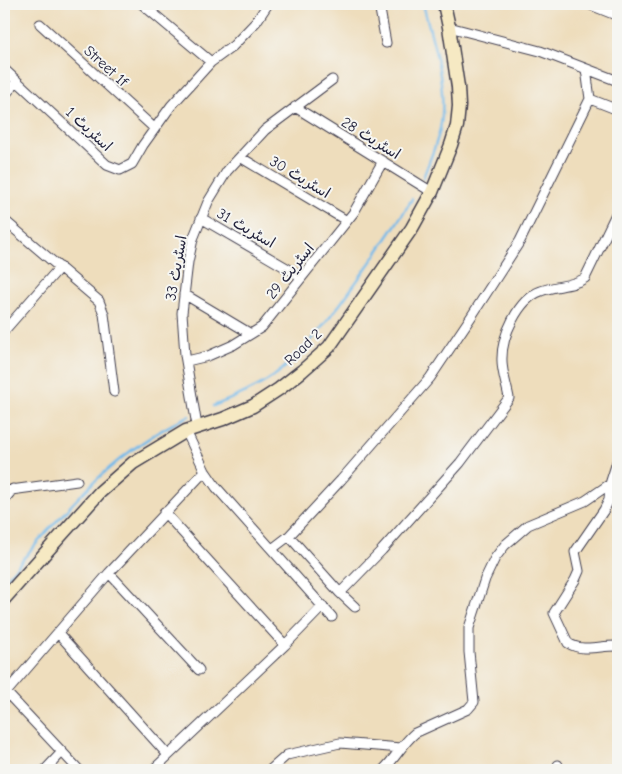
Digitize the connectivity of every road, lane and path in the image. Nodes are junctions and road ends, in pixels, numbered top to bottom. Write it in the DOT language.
graph roads {
  1 [pos="142,4"];
  2 [pos="268,4"];
  3 [pos="379,4"];
  4 [pos="444,4"];
  5 [pos="588,4"];
  6 [pos="618,16"];
  7 [pos="40,24"];
  8 [pos="449,27"];
  9 [pos="386,43"];
  10 [pos="211,62"];
  11 [pos="4,69"];
  12 [pos="586,69"];
  13 [pos="332,80"];
  14 [pos="17,81"];
  15 [pos="618,81"];
  16 [pos="4,96"];
  17 [pos="590,99"];
  18 [pos="295,107"];
  19 [pos="618,110"];
  20 [pos="154,128"];
  21 [pos="240,157"];
  22 [pos="383,161"];
  23 [pos="432,192"];
  24 [pos="618,210"];
  25 [pos="202,218"];
  26 [pos="4,220"];
  27 [pos="347,221"];
  28 [pos="60,267"];
  29 [pos="302,277"];
  30 [pos="184,294"];
  31 [pos="4,331"];
  32 [pos="251,334"];
  33 [pos="187,361"];
  34 [pos="114,392"];
  35 [pos="192,429"];
  36 [pos="618,459"];
  37 [pos="205,471"];
  38 [pos="77,482"];
  39 [pos="610,484"];
  40 [pos="14,489"];
  41 [pos="4,491"];
  42 [pos="4,500"];
  43 [pos="164,512"];
  44 [pos="289,536"];
  45 [pos="272,549"];
  46 [pos="109,573"];
  47 [pos="340,593"];
  48 [pos="4,599"];
  49 [pos="323,606"];
  50 [pos="355,607"];
  51 [pos="332,617"];
  52 [pos="58,633"];
  53 [pos="285,645"];
  54 [pos="618,646"];
  55 [pos="199,670"];
  56 [pos="5,693"];
  57 [pos="401,748"];
  58 [pos="62,752"];
  59 [pos="168,755"];
  60 [pos="45,770"];
  61 [pos="79,770"];
  62 [pos="153,770"];
  63 [pos="270,770"];
  64 [pos="383,770"];
  1 -- 10 [label="street"];
  2 -- 10 [label="street, اسٹریٹ 1"];
  3 -- 9 [label="street"];
  4 -- 8 [label="street, Road 2"];
  5 -- 6 [label="street"];
  7 -- 20 [label="street, Street 1f"];
  8 -- 12 [label="street"];
  8 -- 23 [label="street, Road 2"];
  10 -- 20 [label="street, اسٹریٹ 1"];
  11 -- 14 [label="street, اسٹریٹ 1"];
  12 -- 15 [label="street"];
  12 -- 17 [label="street"];
  13 -- 18 [label="street, اسٹریٹ 33"];
  14 -- 16 [label="street"];
  14 -- 20 [label="street, اسٹریٹ 1"];
  17 -- 19 [label="street"];
  17 -- 44 [label="street"];
  18 -- 21 [label="street, اسٹریٹ 33"];
  18 -- 22 [label="street, اسٹریٹ 28"];
  21 -- 25 [label="street, اسٹریٹ 33"];
  21 -- 27 [label="street, اسٹریٹ 30"];
  22 -- 23 [label="street, اسٹریٹ 28"];
  22 -- 27 [label="street, اسٹریٹ 29"];
  23 -- 35 [label="street, Road 2"];
  24 -- 47 [label="street"];
  25 -- 29 [label="street, اسٹریٹ 31"];
  25 -- 30 [label="street, اسٹریٹ 33"];
  26 -- 28 [label="street"];
  27 -- 29 [label="street, اسٹریٹ 29"];
  28 -- 31 [label="street"];
  28 -- 34 [label="street"];
  29 -- 32 [label="street, اسٹریٹ 29"];
  30 -- 32 [label="street"];
  30 -- 33 [label="street, اسٹریٹ 33"];
  32 -- 33 [label="street, اسٹریٹ 29"];
  33 -- 35 [label="street, اسٹریٹ 33"];
  35 -- 37 [label="street, اسٹریٹ 33"];
  35 -- 48 [label="street, Road 2"];
  36 -- 39 [label="street"];
  37 -- 43 [label="street"];
  37 -- 45 [label="street, اسٹریٹ 33"];
  38 -- 40 [label="street"];
  39 -- 54 [label="street"];
  39 -- 57 [label="street"];
  40 -- 41 [label="street"];
  40 -- 42 [label="street"];
  43 -- 46 [label="street"];
  43 -- 53 [label="street"];
  44 -- 45 [label="street"];
  44 -- 47 [label="street"];
  45 -- 49 [label="street, اسٹریٹ 33"];
  46 -- 52 [label="street"];
  46 -- 55 [label="street"];
  47 -- 50 [label="street"];
  49 -- 51 [label="street, اسٹریٹ 33"];
  49 -- 53 [label="street"];
  52 -- 56 [label="street"];
  52 -- 59 [label="street"];
  53 -- 59 [label="street"];
  56 -- 58 [label="street"];
  57 -- 63 [label="street"];
  57 -- 64 [label="street"];
  58 -- 60 [label="street"];
  58 -- 61 [label="street"];
  59 -- 62 [label="street"];
}
